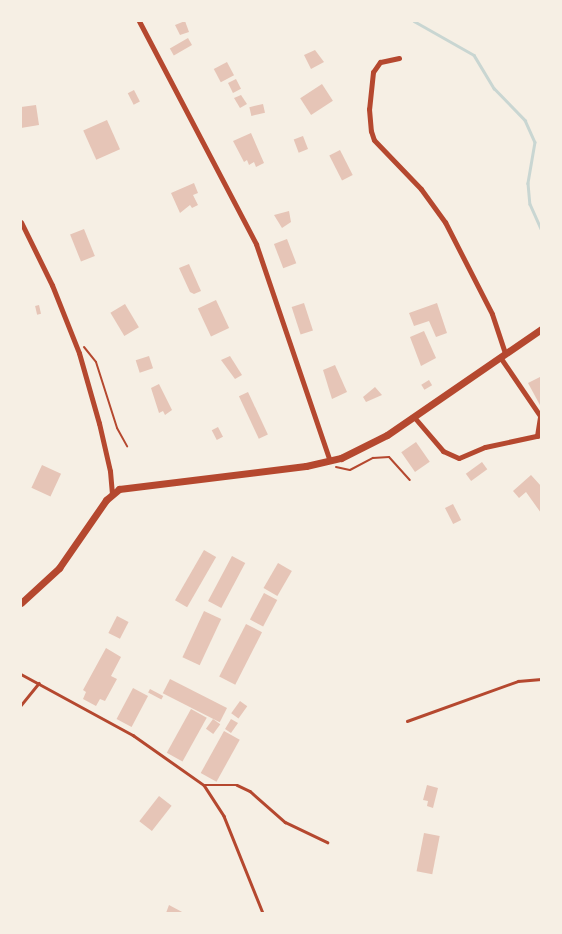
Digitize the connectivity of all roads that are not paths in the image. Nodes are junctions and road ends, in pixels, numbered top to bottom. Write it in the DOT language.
graph roads {
  1 [pos="139,21"];
  2 [pos="398,58"];
  3 [pos="21,222"];
  4 [pos="541,329"];
  5 [pos="502,355"];
  6 [pos="414,416"];
  7 [pos="540,416"];
  8 [pos="539,435"];
  9 [pos="331,461"];
  10 [pos="112,493"];
  11 [pos="21,603"];
  12 [pos="21,674"];
  13 [pos="541,679"];
  14 [pos="39,683"];
  15 [pos="21,705"];
  16 [pos="407,721"];
  17 [pos="204,785"];
  18 [pos="326,842"];
  19 [pos="263,913"];
  1 -- 9 [label="street"];
  2 -- 5 [label="street"];
  3 -- 10 [label="street"];
  4 -- 5 [label="street"];
  5 -- 6 [label="street"];
  5 -- 7 [label="street"];
  6 -- 8 [label="street"];
  6 -- 9 [label="street"];
  7 -- 8 [label="street"];
  9 -- 10 [label="street"];
  10 -- 11 [label="street"];
  12 -- 14 [label="lane"];
  13 -- 16 [label="lane"];
  14 -- 15 [label="lane"];
  14 -- 17 [label="lane"];
  17 -- 18 [label="lane"];
  17 -- 19 [label="lane"];
}
